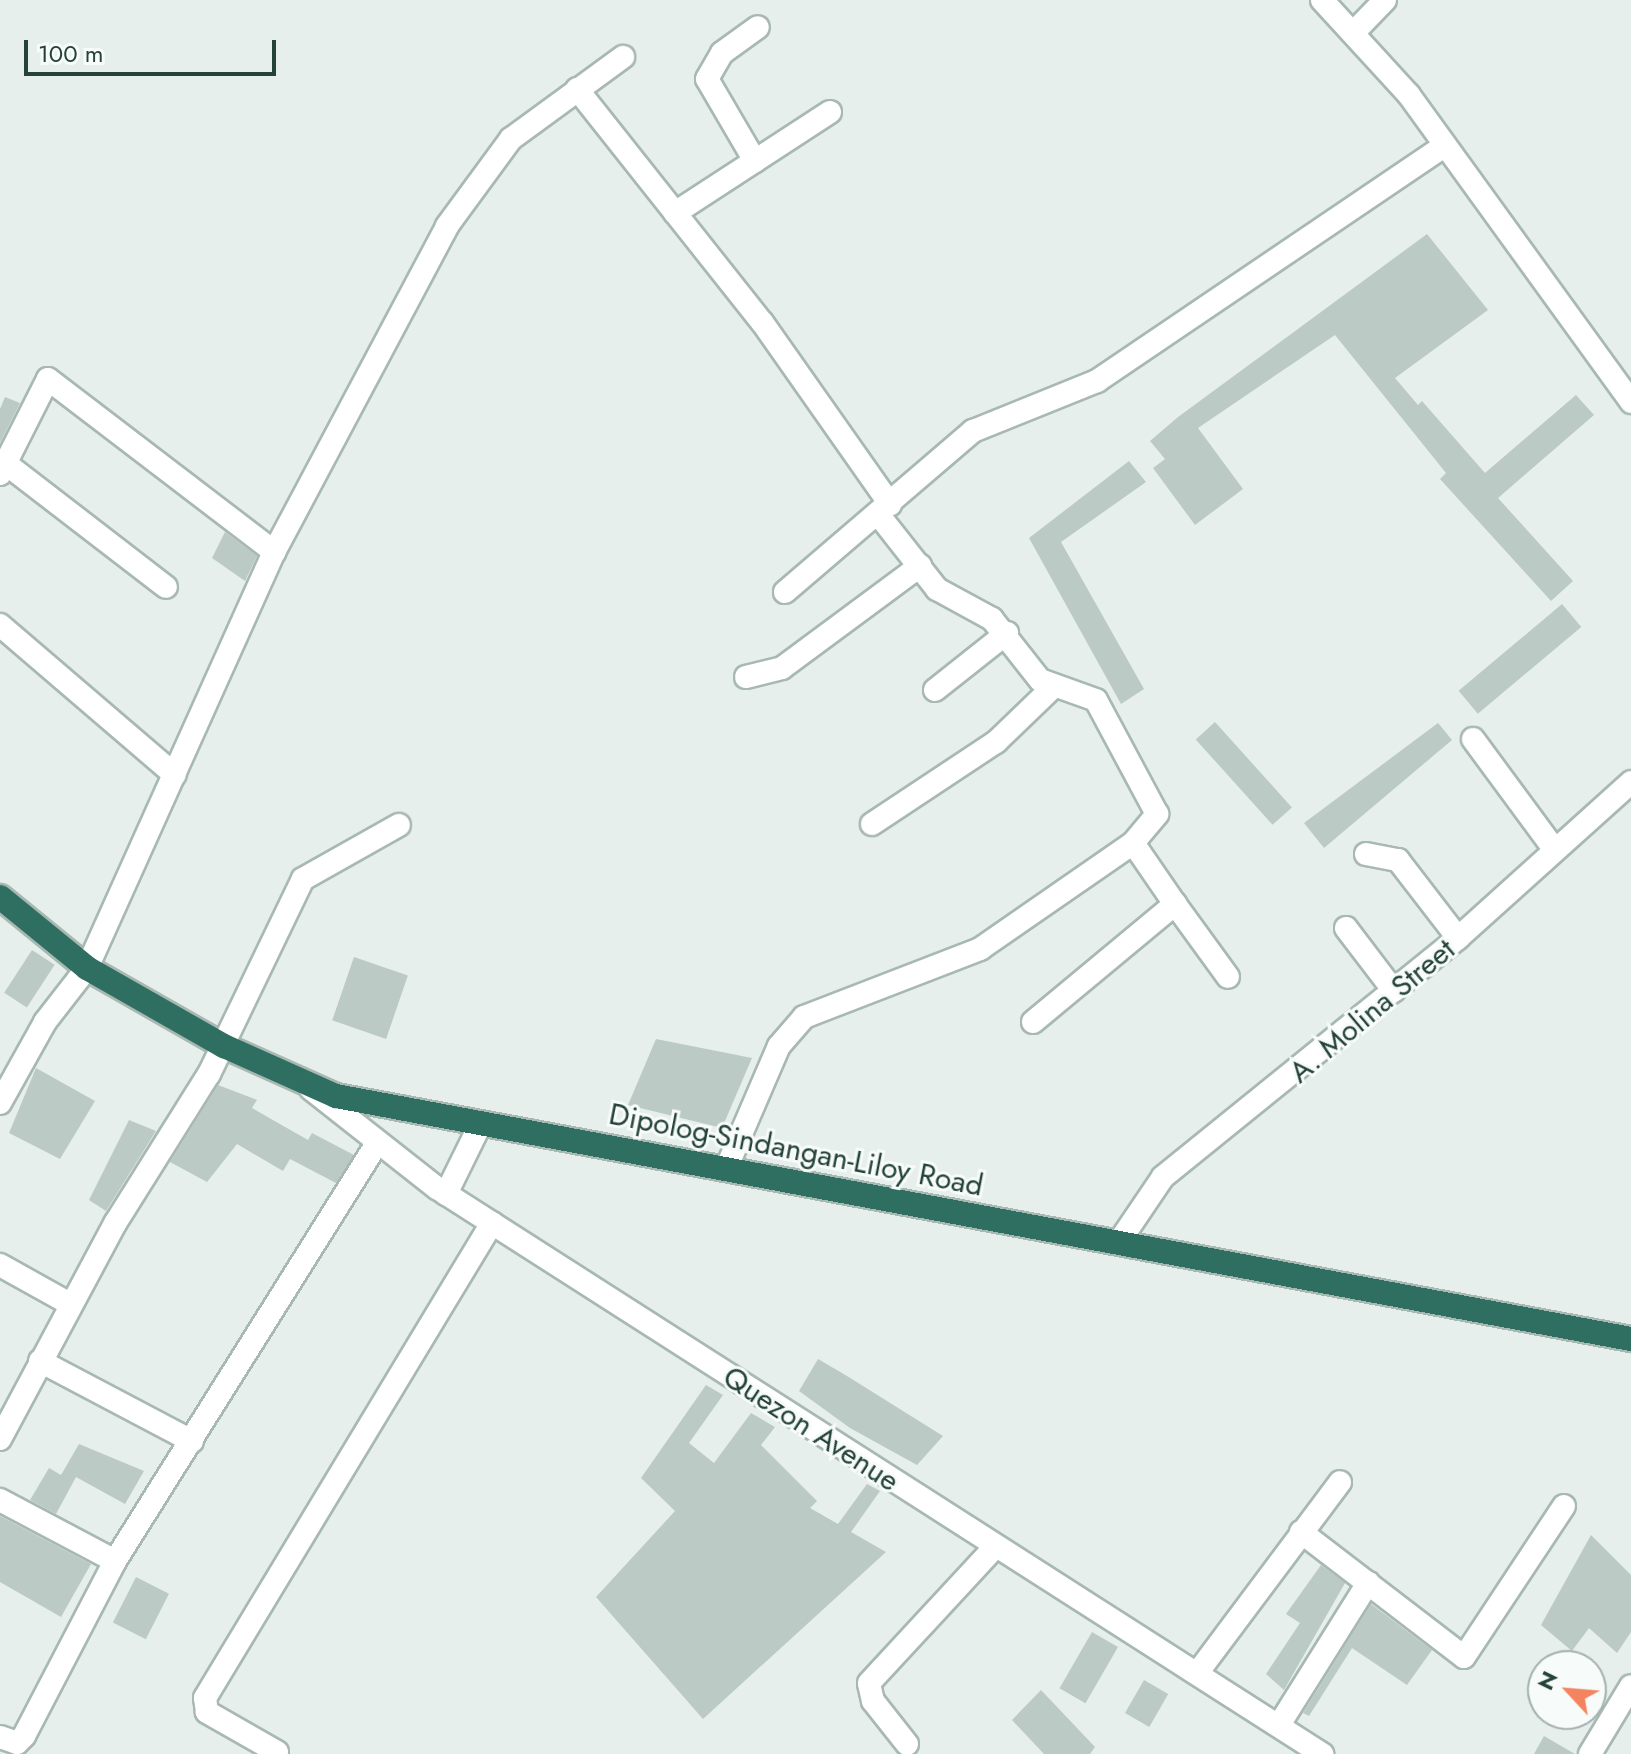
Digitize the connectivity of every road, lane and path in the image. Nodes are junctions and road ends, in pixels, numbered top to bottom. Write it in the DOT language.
graph roads {
  1 [pos="1322,0"];
  2 [pos="1385,0"];
  3 [pos="758,27"];
  4 [pos="1355,31"];
  5 [pos="623,57"];
  6 [pos="577,89"];
  7 [pos="830,112"];
  8 [pos="1445,145"];
  9 [pos="755,161"];
  10 [pos="675,213"];
  11 [pos="1631,402"];
  12 [pos="2,468"];
  13 [pos="884,509"];
  14 [pos="274,552"];
  15 [pos="920,566"];
  16 [pos="166,587"];
  17 [pos="785,592"];
  18 [pos="0,625"];
  19 [pos="1007,633"];
  20 [pos="746,677"];
  21 [pos="1051,689"];
  22 [pos="935,690"];
  23 [pos="1473,739"];
  24 [pos="175,775"];
  25 [pos="1631,782"];
  26 [pos="872,824"];
  27 [pos="399,825"];
  28 [pos="1133,843"];
  29 [pos="1554,849"];
  30 [pos="1366,854"];
  31 [pos="0,897"];
  32 [pos="1175,904"];
  33 [pos="0,910"];
  34 [pos="37,928"];
  35 [pos="1346,928"];
  36 [pos="1458,938"];
  37 [pos="87,968"];
  38 [pos="1228,977"];
  39 [pos="1394,991"];
  40 [pos="1033,1022"];
  41 [pos="224,1046"];
  42 [pos="311,1089"];
  43 [pos="0,1103"];
  44 [pos="481,1123"];
  45 [pos="377,1144"];
  46 [pos="726,1169"];
  47 [pos="446,1194"];
  48 [pos="492,1223"];
  49 [pos="1119,1242"];
  50 [pos="0,1265"];
  51 [pos="70,1304"];
  52 [pos="1631,1339"];
  53 [pos="40,1361"];
  54 [pos="0,1439"];
  55 [pos="192,1441"];
  56 [pos="1340,1482"];
  57 [pos="0,1500"];
  58 [pos="1564,1506"];
  59 [pos="1301,1532"];
  60 [pos="995,1547"];
  61 [pos="115,1561"];
  62 [pos="1368,1583"];
  63 [pos="1198,1672"];
  64 [pos="1631,1686"];
  65 [pos="1279,1725"];
  66 [pos="0,1737"];
  67 [pos="907,1744"];
  68 [pos="1600,1750"];
  69 [pos="277,1752"];
  70 [pos="1322,1754"];
  1 -- 4 [label="street"];
  2 -- 4 [label="street"];
  3 -- 9 [label="street"];
  4 -- 8 [label="street"];
  5 -- 6 [label="street"];
  6 -- 10 [label="street"];
  6 -- 14 [label="street"];
  7 -- 9 [label="street"];
  8 -- 11 [label="street"];
  8 -- 13 [label="street"];
  9 -- 10 [label="street"];
  10 -- 13 [label="street"];
  12 -- 14 [label="street"];
  12 -- 16 [label="street"];
  13 -- 15 [label="street"];
  13 -- 17 [label="street"];
  14 -- 24 [label="street"];
  15 -- 19 [label="street"];
  15 -- 20 [label="street"];
  18 -- 24 [label="street"];
  19 -- 21 [label="street"];
  19 -- 22 [label="street"];
  21 -- 26 [label="street"];
  21 -- 28 [label="street"];
  23 -- 29 [label="street"];
  24 -- 37 [label="street"];
  25 -- 29 [label="street, A. Molina Street"];
  27 -- 41 [label="street"];
  28 -- 32 [label="street"];
  28 -- 46 [label="street"];
  29 -- 36 [label="street, A. Molina Street"];
  30 -- 36 [label="street"];
  31 -- 34 [label="highway, Dipolog-Sindangan-Liloy Road"];
  32 -- 38 [label="street"];
  32 -- 40 [label="street"];
  33 -- 34 [label="street"];
  34 -- 37 [label="highway, Dipolog-Sindangan-Liloy Road"];
  35 -- 39 [label="street"];
  36 -- 39 [label="street, A. Molina Street"];
  37 -- 41 [label="highway, Dipolog-Sindangan-Liloy Road"];
  37 -- 43 [label="street"];
  39 -- 49 [label="street, A. Molina Street"];
  41 -- 42 [label="highway, Dipolog-Sindangan-Liloy Road"];
  41 -- 51 [label="street"];
  42 -- 44 [label="highway, Dipolog-Sindangan-Liloy Road"];
  42 -- 45 [label="street, Quezon Avenue"];
  44 -- 46 [label="highway, Dipolog-Sindangan-Liloy Road"];
  44 -- 47 [label="street"];
  45 -- 47 [label="street, Quezon Avenue"];
  45 -- 55 [label="street"];
  46 -- 49 [label="highway, Dipolog-Sindangan-Liloy Road"];
  47 -- 48 [label="street, Quezon Avenue"];
  48 -- 60 [label="street, Quezon Avenue"];
  48 -- 69 [label="street"];
  49 -- 52 [label="highway, Dipolog-Sindangan-Liloy Road"];
  50 -- 51 [label="street"];
  51 -- 53 [label="street"];
  53 -- 54 [label="street"];
  53 -- 55 [label="street"];
  55 -- 61 [label="street"];
  56 -- 59 [label="street"];
  57 -- 61 [label="street"];
  58 -- 62 [label="street"];
  59 -- 62 [label="street"];
  59 -- 63 [label="street"];
  60 -- 63 [label="street, Quezon Avenue"];
  60 -- 67 [label="street"];
  61 -- 66 [label="street"];
  62 -- 65 [label="street"];
  63 -- 65 [label="street, Quezon Avenue"];
  64 -- 68 [label="street"];
  65 -- 70 [label="street, Quezon Avenue"];
}
